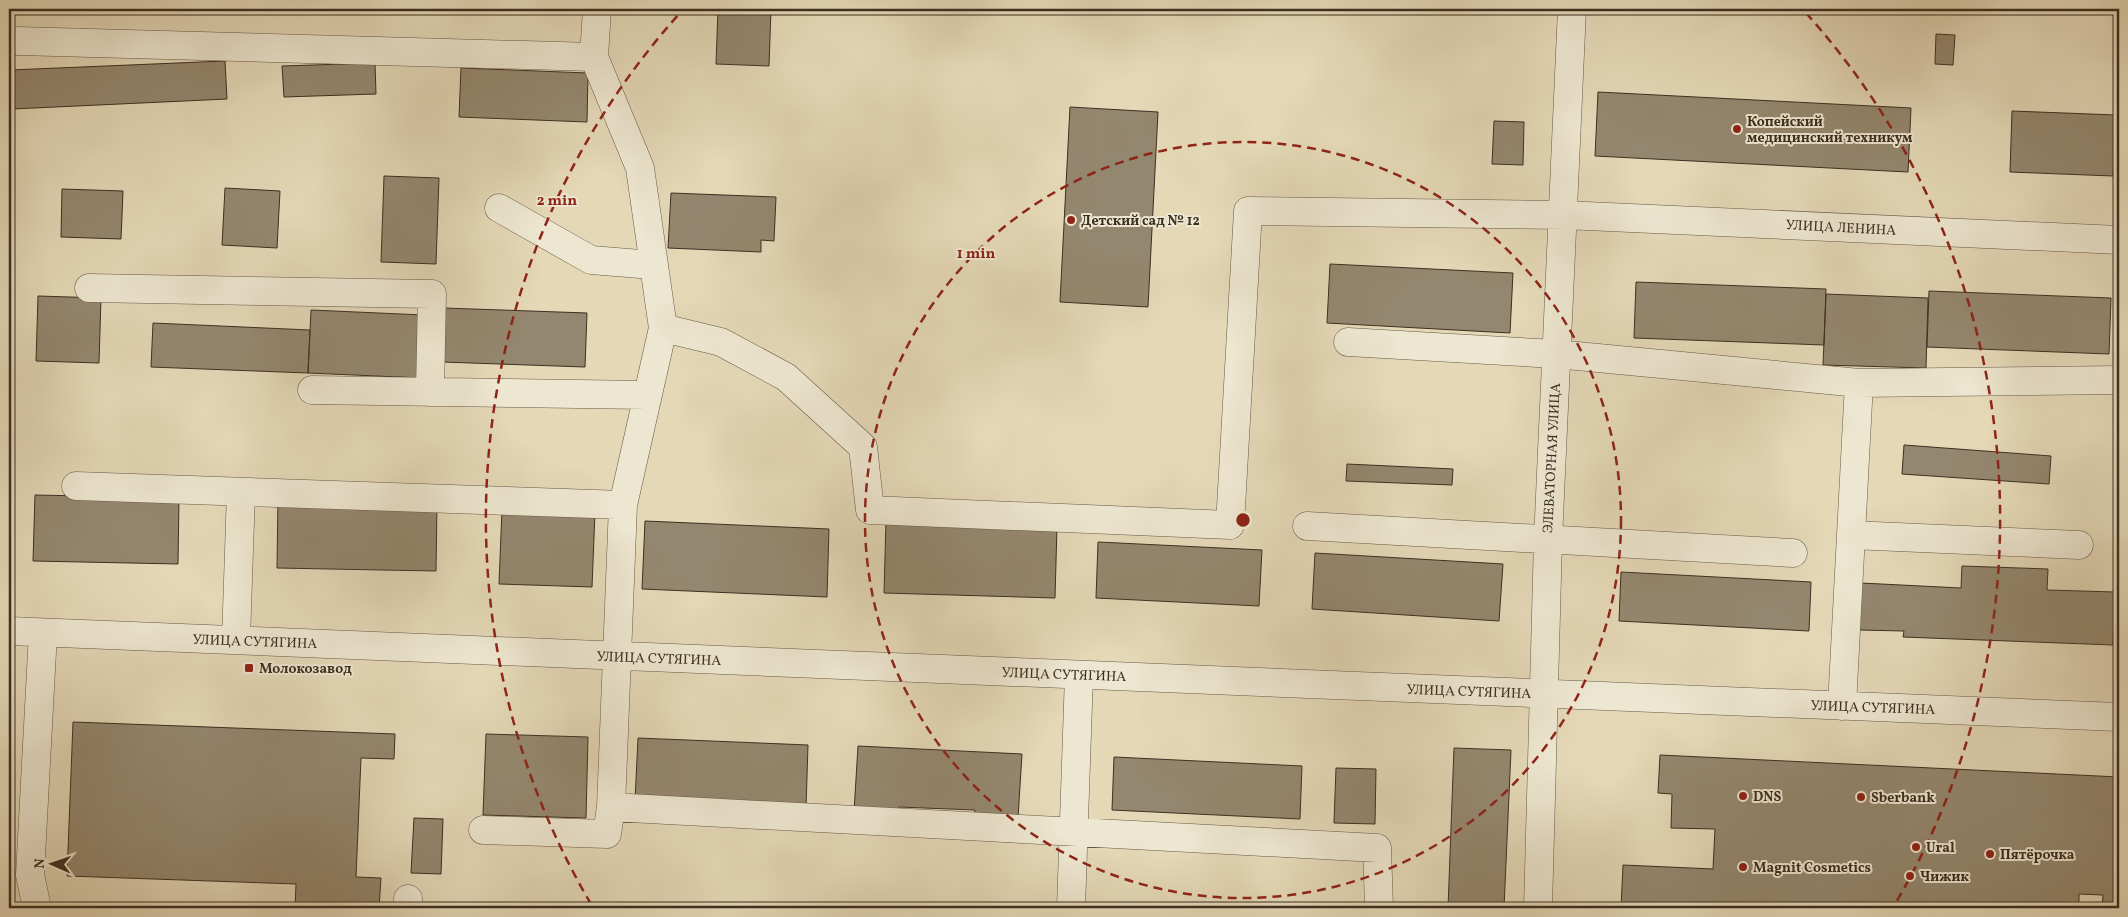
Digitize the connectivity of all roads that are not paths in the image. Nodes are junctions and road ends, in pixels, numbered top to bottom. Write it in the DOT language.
graph roads {
  1 [pos="597,9"];
  2 [pos="1572,9"];
  3 [pos="18,41"];
  4 [pos="594,57"];
  5 [pos="499,208"];
  6 [pos="1564,215"];
  7 [pos="2119,240"];
  8 [pos="653,265"];
  9 [pos="89,288"];
  10 [pos="663,328"];
  11 [pos="1348,342"];
  12 [pos="1556,354"];
  13 [pos="2119,380"];
  14 [pos="1859,384"];
  15 [pos="312,390"];
  16 [pos="430,392"];
  17 [pos="647,395"];
  18 [pos="76,486"];
  19 [pos="241,492"];
  20 [pos="623,505"];
  21 [pos="1307,526"];
  22 [pos="1851,535"];
  23 [pos="1548,540"];
  24 [pos="2080,546"];
  25 [pos="1793,553"];
  26 [pos="9,631"];
  27 [pos="42,632"];
  28 [pos="236,640"];
  29 [pos="616,656"];
  30 [pos="1079,675"];
  31 [pos="1544,694"];
  32 [pos="1842,706"];
  33 [pos="2119,717"];
  34 [pos="611,807"];
  35 [pos="483,830"];
  36 [pos="1074,832"];
  37 [pos="37,908"];
  38 [pos="1071,908"];
  39 [pos="1379,908"];
  40 [pos="1538,908"];
  1 -- 4 [label="street"];
  2 -- 6 [label="street, ЭЛЕВАТОРНАЯ УЛИЦА"];
  3 -- 4 [label="street"];
  4 -- 8 [label="street"];
  5 -- 8 [label="street"];
  6 -- 7 [label="street, УЛИЦА ЛЕНИНА"];
  6 -- 10 [label="street, УЛИЦА ЛЕНИНА"];
  6 -- 12 [label="street, ЭЛЕВАТОРНАЯ УЛИЦА"];
  8 -- 10 [label="street"];
  9 -- 16 [label="street"];
  10 -- 17 [label="street"];
  11 -- 12 [label="street"];
  12 -- 14 [label="street"];
  12 -- 23 [label="street, ЭЛЕВАТОРНАЯ УЛИЦА"];
  13 -- 14 [label="street"];
  14 -- 22 [label="street"];
  15 -- 16 [label="street"];
  16 -- 17 [label="street"];
  17 -- 20 [label="street"];
  18 -- 19 [label="street"];
  19 -- 20 [label="street"];
  19 -- 28 [label="street"];
  20 -- 29 [label="street"];
  21 -- 23 [label="street"];
  22 -- 24 [label="street"];
  22 -- 32 [label="street"];
  23 -- 25 [label="street"];
  23 -- 31 [label="street, ЭЛЕВАТОРНАЯ УЛИЦА"];
  26 -- 27 [label="street, УЛИЦА СУТЯГИНА"];
  27 -- 28 [label="street, УЛИЦА СУТЯГИНА"];
  27 -- 37 [label="street"];
  28 -- 29 [label="street, УЛИЦА СУТЯГИНА"];
  29 -- 30 [label="street, УЛИЦА СУТЯГИНА"];
  29 -- 34 [label="street"];
  30 -- 31 [label="street, УЛИЦА СУТЯГИНА"];
  30 -- 36 [label="street"];
  31 -- 32 [label="street, УЛИЦА СУТЯГИНА"];
  31 -- 40 [label="street, ЭЛЕВАТОРНАЯ УЛИЦА"];
  32 -- 33 [label="street, УЛИЦА СУТЯГИНА"];
  34 -- 35 [label="street"];
  34 -- 36 [label="street"];
  36 -- 38 [label="street"];
  36 -- 39 [label="street"];
}
